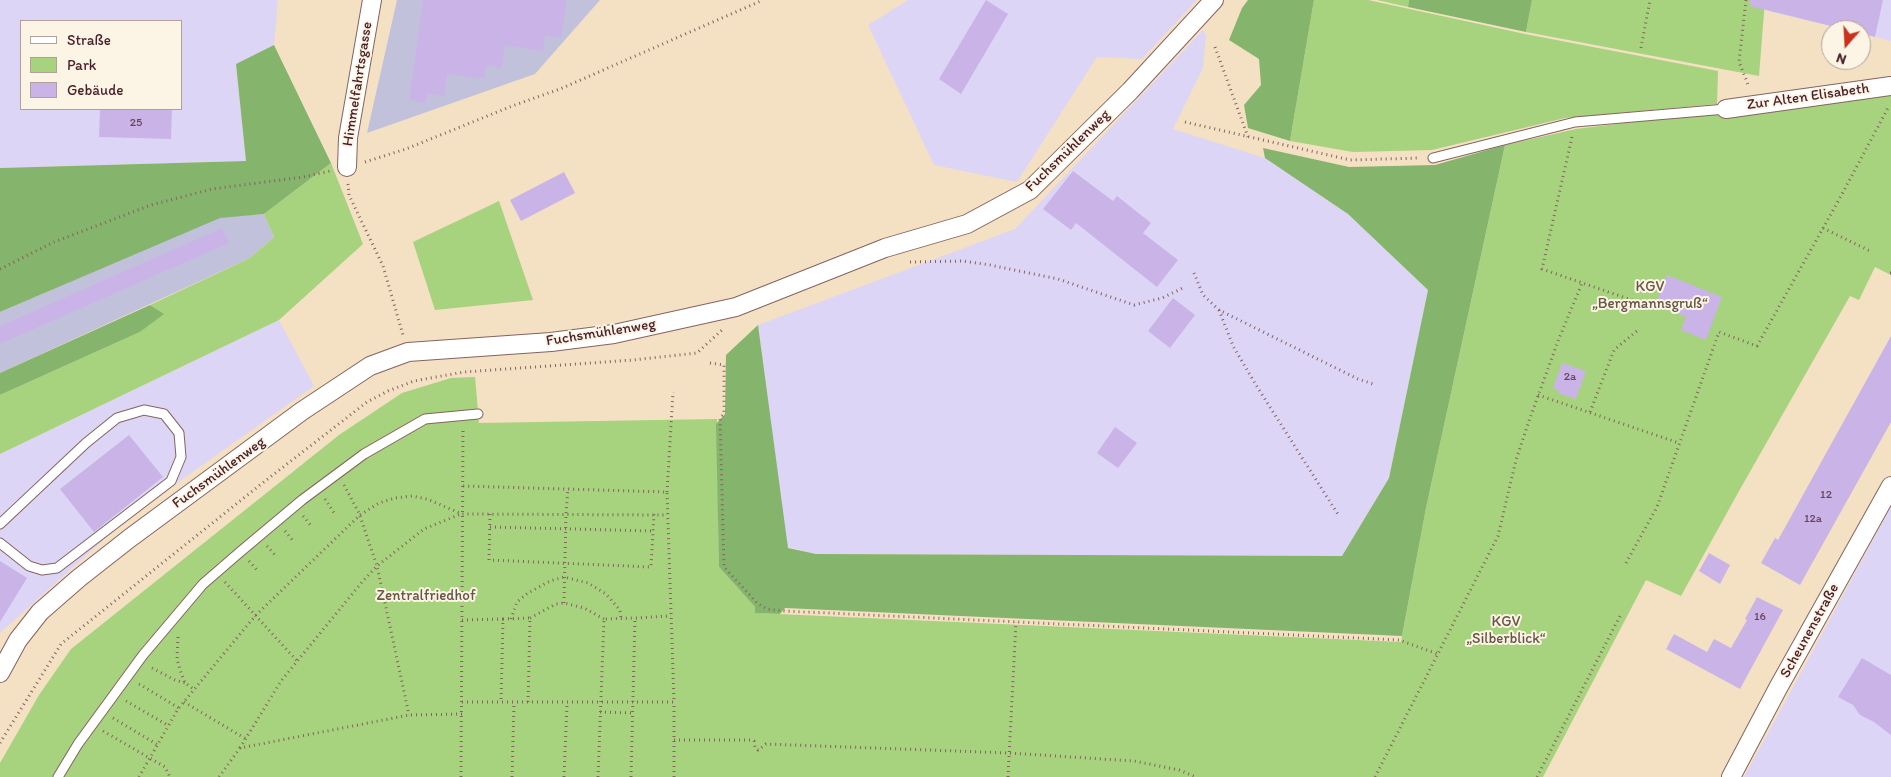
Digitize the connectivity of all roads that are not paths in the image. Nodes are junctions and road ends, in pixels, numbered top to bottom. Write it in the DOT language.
graph roads {
  1 [pos="372,0"];
  2 [pos="1214,0"];
  3 [pos="1891,86"];
  4 [pos="1726,109"];
  5 [pos="1433,158"];
  6 [pos="347,167"];
  7 [pos="478,414"];
  8 [pos="1891,486"];
  9 [pos="0,524"];
  10 [pos="0,543"];
  11 [pos="0,673"];
  12 [pos="58,777"];
  13 [pos="1731,777"];
  1 -- 6 [label="street, Himmelfahrtsgasse"];
  2 -- 11 [label="street, Fuchsmühlenweg"];
  3 -- 4 [label="street, Zur Alten Elisabeth"];
  4 -- 5 [label="lane"];
  7 -- 12 [label="lane"];
  8 -- 13 [label="street, Scheunenstraße"];
  9 -- 10 [label="lane"];
}
